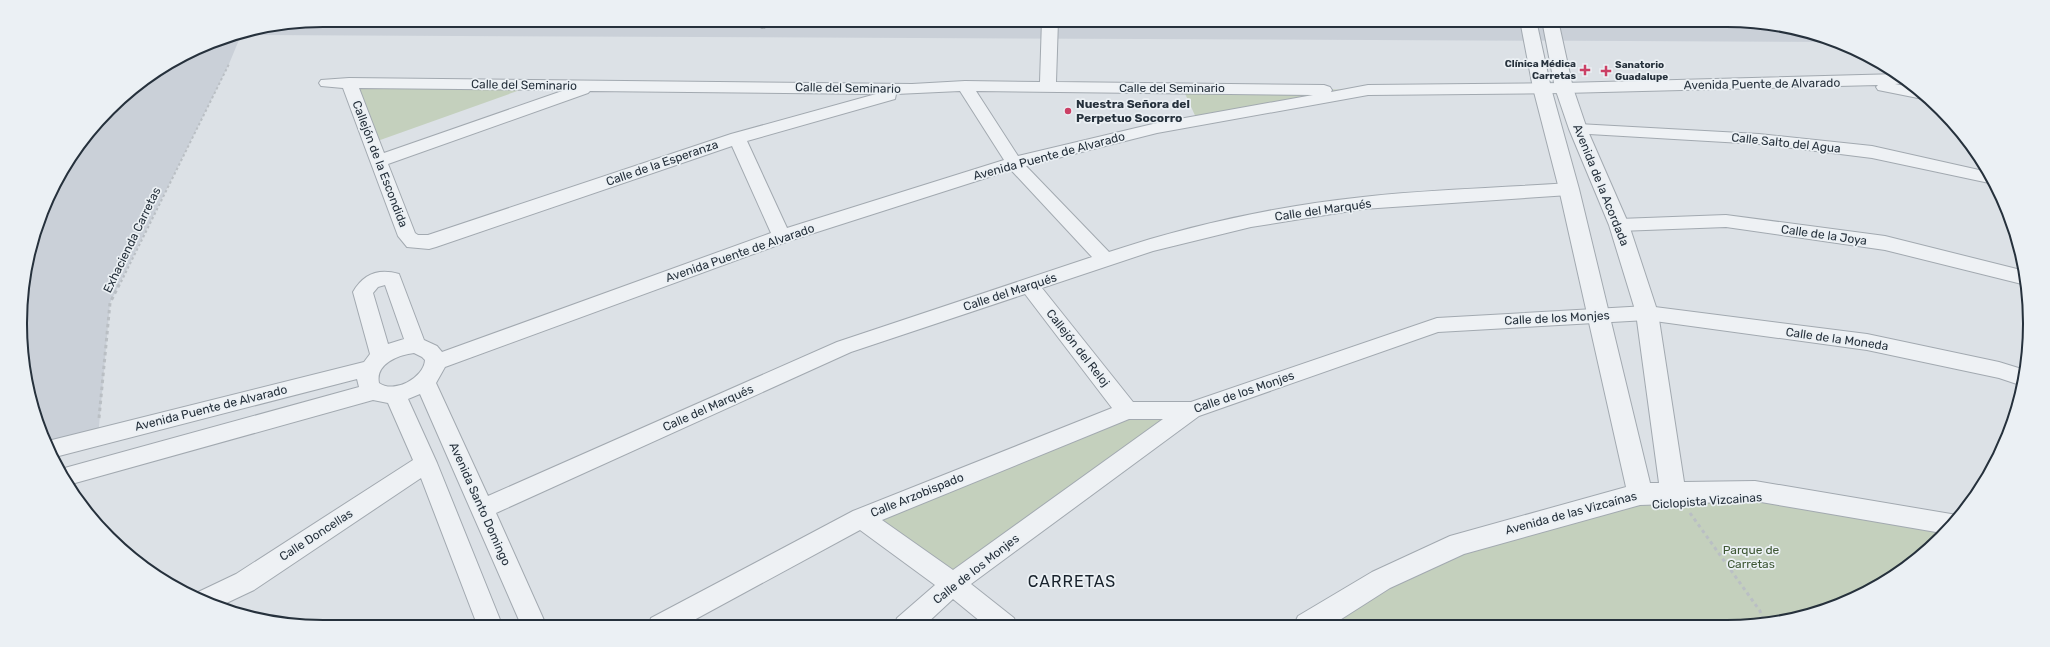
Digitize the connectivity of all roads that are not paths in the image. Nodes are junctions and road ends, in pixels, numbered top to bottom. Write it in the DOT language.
graph roads {
  1 [pos="1050,27"];
  2 [pos="1529,27"];
  3 [pos="1551,27"];
  4 [pos="1895,79"];
  5 [pos="1856,81"];
  6 [pos="327,83"];
  7 [pos="349,83"];
  8 [pos="595,85"];
  9 [pos="965,86"];
  10 [pos="1048,87"];
  11 [pos="1542,88"];
  12 [pos="1564,88"];
  13 [pos="912,89"];
  14 [pos="1368,90"];
  15 [pos="1911,92"];
  16 [pos="1578,129"];
  17 [pos="737,138"];
  18 [pos="379,161"];
  19 [pos="1014,163"];
  20 [pos="1985,178"];
  21 [pos="1569,189"];
  22 [pos="1619,225"];
  23 [pos="782,236"];
  24 [pos="414,242"];
  25 [pos="1105,260"];
  26 [pos="2019,276"];
  27 [pos="1029,286"];
  28 [pos="1647,313"];
  29 [pos="1598,316"];
  30 [pos="416,346"];
  31 [pos="376,362"];
  32 [pos="431,372"];
  33 [pos="2018,376"];
  34 [pos="384,393"];
  35 [pos="1191,410"];
  36 [pos="1127,411"];
  37 [pos="102,436"];
  38 [pos="55,448"];
  39 [pos="426,463"];
  40 [pos="92,470"];
  41 [pos="69,476"];
  42 [pos="1640,494"];
  43 [pos="1680,501"];
  44 [pos="482,509"];
  45 [pos="861,518"];
  46 [pos="1946,522"];
  47 [pos="953,584"];
  48 [pos="212,598"];
  49 [pos="488,620"];
  50 [pos="532,620"];
  51 [pos="671,620"];
  52 [pos="913,620"];
  53 [pos="998,620"];
  54 [pos="1316,620"];
  1 -- 10 [label="street"];
  2 -- 11 [label="street, Avenida de la Acordada"];
  3 -- 12 [label="street, Avenida de la Acordada"];
  4 -- 5 [label="street, Avenida Puente de Alvarado"];
  5 -- 12 [label="street, Avenida Puente de Alvarado"];
  5 -- 15 [label="street"];
  6 -- 7 [label="street, Calle del Seminario"];
  7 -- 8 [label="street, Calle del Seminario"];
  7 -- 18 [label="street, Callejón de la Escondida"];
  8 -- 13 [label="street, Calle del Seminario"];
  8 -- 18 [label="street"];
  9 -- 10 [label="street, Calle del Seminario"];
  9 -- 13 [label="street, Calle del Seminario"];
  9 -- 19 [label="street"];
  10 -- 14 [label="street, Calle del Seminario"];
  11 -- 12 [label="street, Avenida Puente de Alvarado"];
  11 -- 14 [label="street, Avenida Puente de Alvarado"];
  11 -- 21 [label="street, Avenida de la Acordada"];
  12 -- 16 [label="street, Avenida de la Acordada"];
  13 -- 17 [label="street, Calle de la Esperanza"];
  14 -- 19 [label="street, Avenida Puente de Alvarado"];
  16 -- 20 [label="street, Calle Salto del Agua"];
  16 -- 22 [label="street, Avenida de la Acordada"];
  17 -- 23 [label="street"];
  17 -- 24 [label="street, Calle de la Esperanza"];
  18 -- 24 [label="street, Callejón de la Escondida"];
  19 -- 23 [label="street, Avenida Puente de Alvarado"];
  19 -- 25 [label="street"];
  21 -- 25 [label="street, Calle del Marqués"];
  21 -- 29 [label="street, Avenida de la Acordada"];
  22 -- 26 [label="street, Calle de la Joya"];
  22 -- 28 [label="street, Avenida de la Acordada"];
  23 -- 32 [label="street, Avenida Puente de Alvarado"];
  25 -- 27 [label="street, Calle del Marqués"];
  27 -- 36 [label="street, Callejón del Reloj"];
  27 -- 44 [label="street, Calle del Marqués"];
  28 -- 29 [label="street, Calle de los Monjes"];
  28 -- 33 [label="street, Calle de la Moneda"];
  28 -- 43 [label="street, Avenida de la Acordada"];
  29 -- 35 [label="street, Calle de los Monjes"];
  29 -- 42 [label="street, Avenida de la Acordada"];
  30 -- 31 [label="street"];
  30 -- 31 [label="street"];
  30 -- 32 [label="street"];
  31 -- 34 [label="street"];
  31 -- 37 [label="street, Avenida Puente de Alvarado"];
  32 -- 34 [label="street"];
  32 -- 44 [label="street, Avenida Santo Domingo"];
  34 -- 39 [label="street"];
  34 -- 40 [label="street"];
  35 -- 36 [label="street, Calle Arzobispado"];
  35 -- 47 [label="street, Calle de los Monjes"];
  36 -- 45 [label="street, Calle Arzobispado"];
  37 -- 38 [label="street, Avenida Puente de Alvarado"];
  37 -- 40 [label="street"];
  39 -- 48 [label="street, Calle Doncellas"];
  39 -- 49 [label="street"];
  40 -- 41 [label="street"];
  42 -- 43 [label="street, Avenida de las Vizcaínas"];
  42 -- 54 [label="street, Avenida de las Vizcaínas"];
  43 -- 46 [label="street, Avenida de las Vizcaínas"];
  44 -- 50 [label="street, Avenida Santo Domingo"];
  45 -- 47 [label="street"];
  45 -- 51 [label="street, Calle Arzobispado"];
  47 -- 52 [label="street, Calle de los Monjes"];
  47 -- 53 [label="street"];
}
